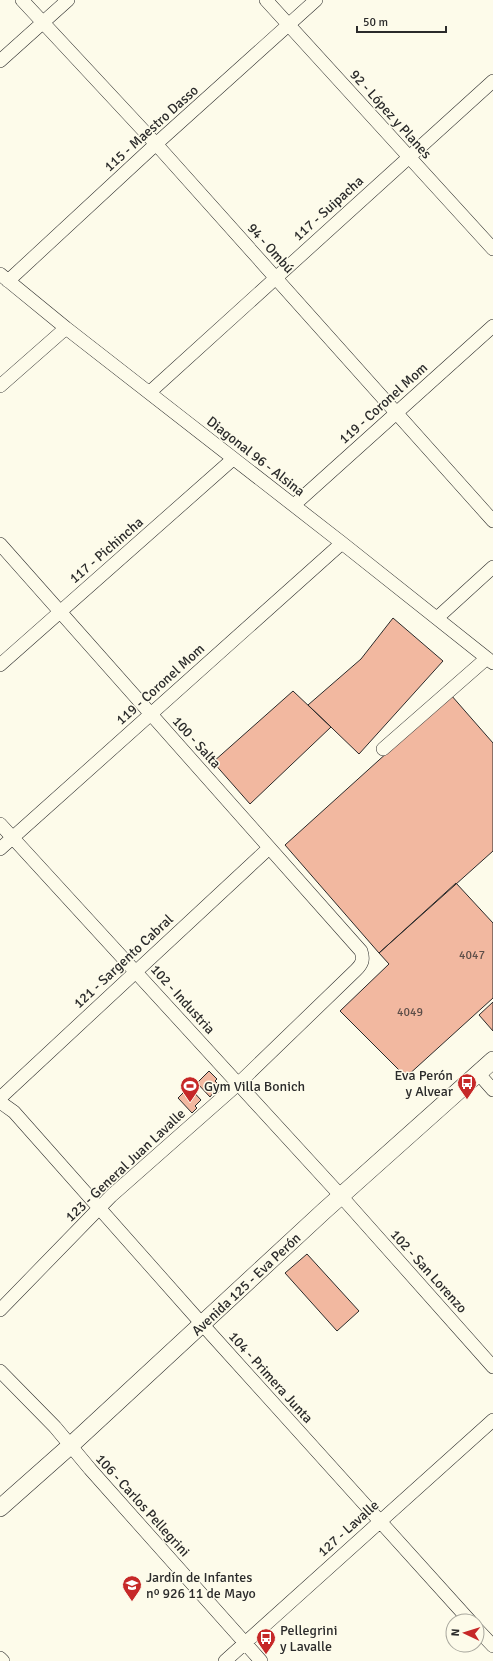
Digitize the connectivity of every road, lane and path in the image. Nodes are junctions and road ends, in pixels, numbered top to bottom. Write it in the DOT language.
graph roads {
  1 [pos="22,0"];
  2 [pos="68,0"];
  3 [pos="266,0"];
  4 [pos="316,0"];
  5 [pos="42,23"];
  6 [pos="288,25"];
  7 [pos="0,61"];
  8 [pos="493,81"];
  9 [pos="156,144"];
  10 [pos="408,156"];
  11 [pos="493,249"];
  12 [pos="276,277"];
  13 [pos="4,278"];
  14 [pos="493,326"];
  15 [pos="66,328"];
  16 [pos="0,386"];
  17 [pos="150,392"];
  18 [pos="396,413"];
  19 [pos="233,459"];
  20 [pos="294,505"];
  21 [pos="493,521"];
  22 [pos="342,543"];
  23 [pos="0,544"];
  24 [pos="493,567"];
  25 [pos="60,612"];
  26 [pos="437,618"];
  27 [pos="490,661"];
  28 [pos="0,665"];
  29 [pos="150,714"];
  30 [pos="383,749"];
  31 [pos="0,824"];
  32 [pos="13,838"];
  33 [pos="269,848"];
  34 [pos="0,849"];
  35 [pos="362,964"];
  36 [pos="136,971"];
  37 [pos="493,1060"];
  38 [pos="478,1074"];
  39 [pos="238,1084"];
  40 [pos="493,1090"];
  41 [pos="0,1098"];
  42 [pos="0,1102"];
  43 [pos="341,1196"];
  44 [pos="99,1207"];
  45 [pos="0,1310"];
  46 [pos="202,1324"];
  47 [pos="493,1367"];
  48 [pos="0,1371"];
  49 [pos="493,1420"];
  50 [pos="70,1446"];
  51 [pos="0,1508"];
  52 [pos="379,1522"];
  53 [pos="463,1613"];
  54 [pos="485,1638"];
  55 [pos="245,1644"];
  56 [pos="493,1646"];
  57 [pos="0,1658"];
  58 [pos="3,1661"];
  59 [pos="225,1661"];
  60 [pos="260,1661"];
  1 -- 5 [label="street, 94 - Ombú"];
  2 -- 5 [label="street"];
  3 -- 6 [label="street, 92 - López y Planes"];
  4 -- 6 [label="street, 115 - Maestro Dasso"];
  5 -- 7 [label="street"];
  5 -- 9 [label="street, 94 - Ombú"];
  6 -- 9 [label="street, 115 - Maestro Dasso"];
  6 -- 10 [label="street, 92 - López y Planes"];
  8 -- 10 [label="street, 117 - Suipacha"];
  9 -- 12 [label="street, 94 - Ombú"];
  9 -- 13 [label="street, 115 - Maestro Dasso"];
  10 -- 11 [label="street, 92 - López y Planes"];
  10 -- 12 [label="street, 117 - Suipacha"];
  12 -- 17 [label="street, 117 - Suipacha"];
  12 -- 18 [label="street, 94 - Ombú"];
  13 -- 15 [label="street, Diagonal 96 - Alsina"];
  14 -- 18 [label="street, 119 - Coronel Mom"];
  15 -- 16 [label="street"];
  15 -- 17 [label="street, Diagonal 96 - Alsina"];
  17 -- 19 [label="street, Diagonal 96 - Alsina"];
  18 -- 20 [label="street, 119 - Coronel Mom"];
  18 -- 21 [label="street, 94 - Ombú"];
  19 -- 20 [label="street, Diagonal 96 - Alsina"];
  19 -- 25 [label="street, 117 - Pichincha"];
  20 -- 22 [label="street, Diagonal 96 - Alsina"];
  22 -- 26 [label="street, Diagonal 96 - Alsina"];
  22 -- 29 [label="street, 119 - Coronel Mom"];
  23 -- 25 [label="street, 100 - Salta"];
  24 -- 26 [label="street"];
  25 -- 28 [label="street, 117 - Pichincha"];
  25 -- 29 [label="street, 100 - Salta"];
  26 -- 27 [label="street, Diagonal 96 - Alsina"];
  27 -- 30 [label="street"];
  29 -- 32 [label="street, 119 - Coronel Mom"];
  29 -- 33 [label="street, 100 - Salta"];
  31 -- 32 [label="street, 102 - Industria"];
  32 -- 34 [label="street, 119 - Coronel Mom"];
  32 -- 36 [label="street, 102 - Industria"];
  33 -- 35 [label="street, 100 - Salta"];
  33 -- 36 [label="street, 121 - Sargento Cabral"];
  35 -- 39 [label="street, 123 - General Juan Lavalle"];
  36 -- 39 [label="street, 102 - Industria"];
  36 -- 41 [label="street, 121 - Sargento Cabral"];
  37 -- 38 [label="main road, Avenida 125 - Eva Perón"];
  38 -- 40 [label="street"];
  38 -- 43 [label="main road, Avenida 125 - Eva Perón"];
  39 -- 43 [label="street, 102 - Industria"];
  39 -- 44 [label="street, 123 - General Juan Lavalle"];
  42 -- 44 [label="street, 104 - Primera Junta"];
  43 -- 46 [label="main road, Avenida 125 - Eva Perón"];
  43 -- 47 [label="street, 102 - San Lorenzo"];
  44 -- 45 [label="street, 123 - General Juan Lavalle"];
  44 -- 46 [label="street, 104 - Primera Junta"];
  46 -- 50 [label="main road, Avenida 125 - Eva Perón"];
  46 -- 52 [label="street, 104 - Primera Junta"];
  48 -- 50 [label="street, 106 - Carlos Pellegrini"];
  49 -- 52 [label="street, 127 - Lavalle"];
  50 -- 51 [label="main road, Avenida 125 - Eva Perón"];
  50 -- 55 [label="street, 106 - Carlos Pellegrini"];
  52 -- 53 [label="street, 104 - Primera Junta"];
  52 -- 55 [label="street, 127 - Lavalle"];
  54 -- 56 [label="street"];
  55 -- 59 [label="street, 127 - Lavalle"];
  55 -- 60 [label="street, 106 - Carlos Pellegrini"];
  57 -- 58 [label="street"];
}
